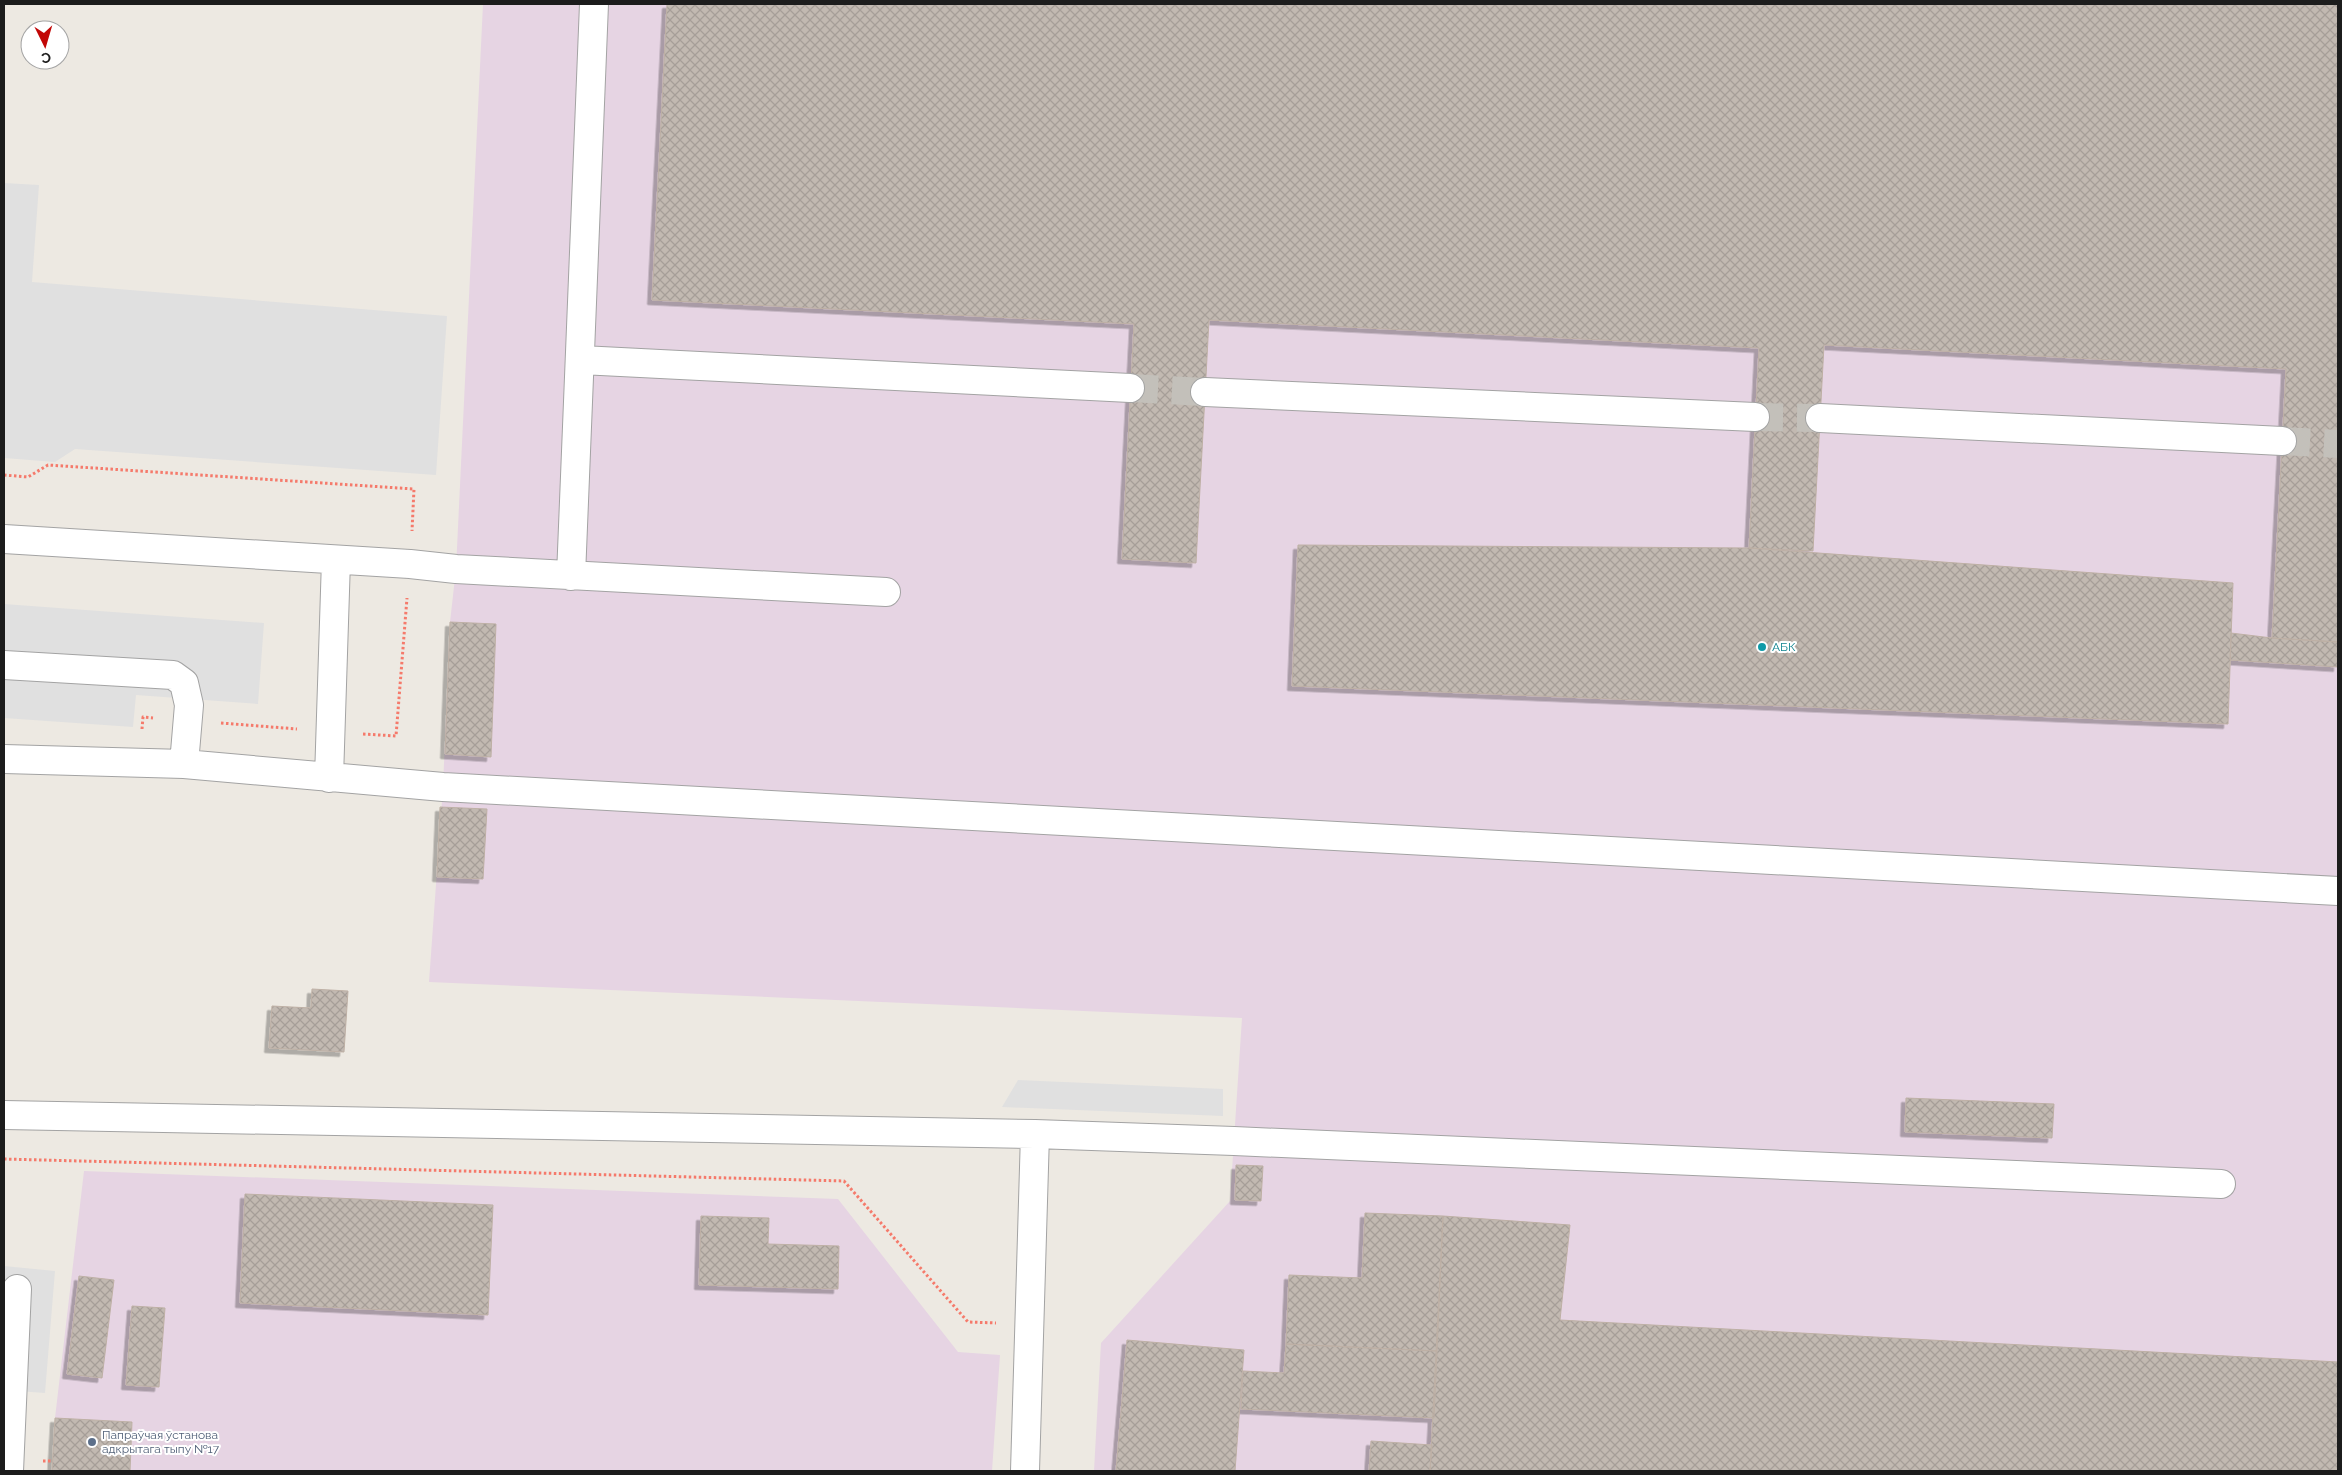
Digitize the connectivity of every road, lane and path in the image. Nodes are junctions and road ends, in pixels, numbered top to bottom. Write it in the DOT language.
graph roads {
  1 [pos="594,4"];
  2 [pos="581,360"];
  3 [pos="1130,388"];
  4 [pos="1205,392"];
  5 [pos="1755,417"];
  6 [pos="1820,418"];
  7 [pos="2282,441"];
  8 [pos="4,475"];
  9 [pos="4,539"];
  10 [pos="336,560"];
  11 [pos="410,564"];
  12 [pos="572,576"];
  13 [pos="886,592"];
  14 [pos="4,664"];
  15 [pos="188,720"];
  16 [pos="329,732"];
  17 [pos="141,736"];
  18 [pos="4,759"];
  19 [pos="184,764"];
  20 [pos="329,778"];
  21 [pos="2338,891"];
  22 [pos="4,1115"];
  23 [pos="1035,1134"];
  24 [pos="4,1159"];
  25 [pos="2221,1184"];
  26 [pos="17,1289"];
  27 [pos="1029,1324"];
  28 [pos="9,1471"];
  29 [pos="1025,1471"];
  1 -- 2 [label="street"];
  2 -- 3 [label="street"];
  2 -- 12 [label="street"];
  4 -- 5 [label="street"];
  6 -- 7 [label="street"];
  8 -- 11 [label="path"];
  9 -- 10 [label="street"];
  10 -- 11 [label="street"];
  10 -- 16 [label="street"];
  11 -- 12 [label="street"];
  11 -- 16 [label="path"];
  12 -- 13 [label="street"];
  14 -- 15 [label="street"];
  15 -- 16 [label="path"];
  15 -- 17 [label="path"];
  15 -- 19 [label="street"];
  16 -- 20 [label="street"];
  18 -- 19 [label="street"];
  19 -- 20 [label="street"];
  20 -- 21 [label="street"];
  22 -- 23 [label="street"];
  23 -- 25 [label="street"];
  23 -- 27 [label="street"];
  24 -- 27 [label="path"];
  26 -- 28 [label="street"];
  27 -- 29 [label="street"];
}
